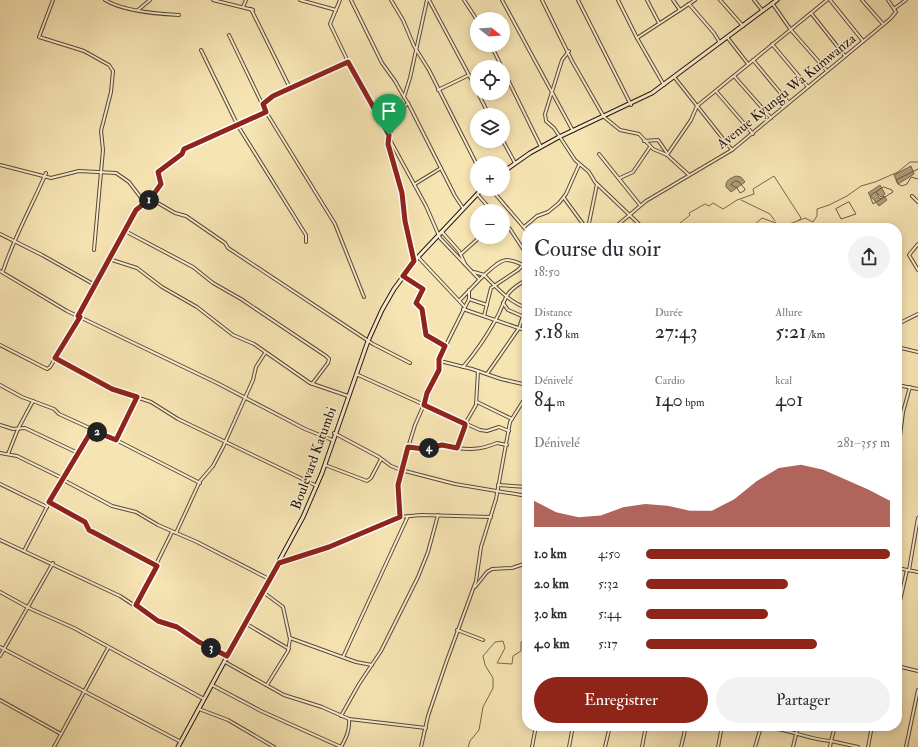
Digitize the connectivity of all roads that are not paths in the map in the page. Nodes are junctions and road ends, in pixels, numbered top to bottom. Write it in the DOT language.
graph roads {
  1 [pos="53,0"];
  2 [pos="105,0"];
  3 [pos="150,0"];
  4 [pos="213,0"];
  5 [pos="246,0"];
  6 [pos="300,0"];
  7 [pos="340,0"];
  8 [pos="351,0"];
  9 [pos="391,0"];
  10 [pos="428,0"];
  11 [pos="464,0"];
  12 [pos="502,0"];
  13 [pos="542,0"];
  14 [pos="578,0"];
  15 [pos="618,0"];
  16 [pos="646,0"];
  17 [pos="673,0"];
  18 [pos="695,0"];
  19 [pos="720,0"];
  20 [pos="754,0"];
  21 [pos="777,0"];
  22 [pos="827,0"];
  23 [pos="862,0"];
  24 [pos="888,0"];
  25 [pos="906,0"];
  26 [pos="772,3"];
  27 [pos="689,4"];
  28 [pos="243,7"];
  29 [pos="895,8"];
  30 [pos="138,10"];
  31 [pos="336,10"];
  32 [pos="680,10"];
  33 [pos="762,10"];
  34 [pos="472,12"];
  35 [pos="811,13"];
  36 [pos="179,15"];
  37 [pos="659,23"];
  38 [pos="883,24"];
  39 [pos="743,26"];
  40 [pos="791,30"];
  41 [pos="229,35"];
  42 [pos="727,37"];
  43 [pos="637,38"];
  44 [pos="863,41"];
  45 [pos="720,43"];
  46 [pos="772,44"];
  47 [pos="415,49"];
  48 [pos="201,50"];
  49 [pos="569,51"];
  50 [pos="494,52"];
  51 [pos="845,56"];
  52 [pos="753,60"];
  53 [pos="348,62"];
  54 [pos="748,64"];
  55 [pos="827,71"];
  56 [pos="469,75"];
  57 [pos="734,76"];
  58 [pos="675,78"];
  59 [pos="665,85"];
  60 [pos="808,87"];
  61 [pos="290,88"];
  62 [pos="438,90"];
  63 [pos="716,91"];
  64 [pos="552,93"];
  65 [pos="404,97"];
  66 [pos="789,103"];
  67 [pos="263,104"];
  68 [pos="408,104"];
  69 [pos="631,105"];
  70 [pos="697,106"];
  71 [pos="266,112"];
  72 [pos="604,117"];
  73 [pos="771,118"];
  74 [pos="237,125"];
  75 [pos="573,130"];
  76 [pos="752,134"];
  77 [pos="389,135"];
  78 [pos="559,137"];
  79 [pos="644,141"];
  80 [pos="541,147"];
  81 [pos="650,147"];
  82 [pos="507,148"];
  83 [pos="732,150"];
  84 [pos="599,154"];
  85 [pos="667,154"];
  86 [pos="472,156"];
  87 [pos="515,163"];
  88 [pos="579,164"];
  89 [pos="0,165"];
  90 [pos="510,167"];
  91 [pos="440,168"];
  92 [pos="100,172"];
  93 [pos="46,173"];
  94 [pos="689,175"];
  95 [pos="45,176"];
  96 [pos="620,178"];
  97 [pos="415,184"];
  98 [pos="597,184"];
  99 [pos="600,187"];
  100 [pos="596,191"];
  101 [pos="475,196"];
  102 [pos="479,196"];
  103 [pos="497,196"];
  104 [pos="912,196"];
  105 [pos="151,198"];
  106 [pos="564,198"];
  107 [pos="918,202"];
  108 [pos="145,203"];
  109 [pos="486,204"];
  110 [pos="640,205"];
  111 [pos="463,208"];
  112 [pos="629,214"];
  113 [pos="529,223"];
  114 [pos="583,223"];
  115 [pos="588,223"];
  116 [pos="619,223"];
  117 [pos="638,223"];
  118 [pos="522,225"];
  119 [pos="510,229"];
  120 [pos="441,230"];
  121 [pos="125,231"];
  122 [pos="0,234"];
  123 [pos="438,234"];
  124 [pos="14,241"];
  125 [pos="306,242"];
  126 [pos="472,244"];
  127 [pos="918,244"];
  128 [pos="522,247"];
  129 [pos="94,250"];
  130 [pos="461,254"];
  131 [pos="418,256"];
  132 [pos="109,259"];
  133 [pos="414,261"];
  134 [pos="466,265"];
  135 [pos="522,265"];
  136 [pos="522,266"];
  137 [pos="918,270"];
  138 [pos="1,271"];
  139 [pos="473,272"];
  140 [pos="484,275"];
  141 [pos="403,276"];
  142 [pos="479,278"];
  143 [pos="522,281"];
  144 [pos="95,285"];
  145 [pos="494,286"];
  146 [pos="469,290"];
  147 [pos="506,296"];
  148 [pos="364,297"];
  149 [pos="469,299"];
  150 [pos="460,300"];
  151 [pos="503,303"];
  152 [pos="487,305"];
  153 [pos="522,305"];
  154 [pos="464,306"];
  155 [pos="463,309"];
  156 [pos="918,314"];
  157 [pos="79,316"];
  158 [pos="484,316"];
  159 [pos="522,316"];
  160 [pos="496,320"];
  161 [pos="902,322"];
  162 [pos="519,328"];
  163 [pos="522,329"];
  164 [pos="368,341"];
  165 [pos="0,345"];
  166 [pos="445,346"];
  167 [pos="902,348"];
  168 [pos="918,352"];
  169 [pos="265,353"];
  170 [pos="55,358"];
  171 [pos="439,361"];
  172 [pos="410,363"];
  173 [pos="463,367"];
  174 [pos="478,371"];
  175 [pos="356,374"];
  176 [pos="487,374"];
  177 [pos="312,384"];
  178 [pos="522,384"];
  179 [pos="0,385"];
  180 [pos="902,386"];
  181 [pos="910,387"];
  182 [pos="918,389"];
  183 [pos="348,396"];
  184 [pos="137,397"];
  185 [pos="244,398"];
  186 [pos="33,401"];
  187 [pos="477,402"];
  188 [pos="522,403"];
  189 [pos="424,405"];
  190 [pos="512,419"];
  191 [pos="902,420"];
  192 [pos="465,424"];
  193 [pos="0,425"];
  194 [pos="18,429"];
  195 [pos="92,430"];
  196 [pos="509,430"];
  197 [pos="334,433"];
  198 [pos="116,440"];
  199 [pos="225,440"];
  200 [pos="332,440"];
  201 [pos="507,445"];
  202 [pos="408,447"];
  203 [pos="457,448"];
  204 [pos="0,452"];
  205 [pos="78,453"];
  206 [pos="8,454"];
  207 [pos="381,459"];
  208 [pos="324,464"];
  209 [pos="401,470"];
  210 [pos="62,478"];
  211 [pos="200,483"];
  212 [pos="0,484"];
  213 [pos="498,485"];
  214 [pos="316,486"];
  215 [pos="522,487"];
  216 [pos="497,490"];
  217 [pos="522,495"];
  218 [pos="49,502"];
  219 [pos="47,507"];
  220 [pos="438,515"];
  221 [pos="408,516"];
  222 [pos="400,517"];
  223 [pos="491,517"];
  224 [pos="918,518"];
  225 [pos="172,532"];
  226 [pos="176,533"];
  227 [pos="0,540"];
  228 [pos="24,551"];
  229 [pos="52,563"];
  230 [pos="279,563"];
  231 [pos="522,564"];
  232 [pos="157,566"];
  233 [pos="902,569"];
  234 [pos="908,570"];
  235 [pos="918,572"];
  236 [pos="270,579"];
  237 [pos="472,591"];
  238 [pos="0,592"];
  239 [pos="263,592"];
  240 [pos="902,594"];
  241 [pos="136,605"];
  242 [pos="27,607"];
  243 [pos="245,623"];
  244 [pos="457,630"];
  245 [pos="290,638"];
  246 [pos="483,640"];
  247 [pos="0,647"];
  248 [pos="109,648"];
  249 [pos="4,649"];
  250 [pos="289,649"];
  251 [pos="0,656"];
  252 [pos="227,656"];
  253 [pos="344,657"];
  254 [pos="225,662"];
  255 [pos="372,665"];
  256 [pos="902,667"];
  257 [pos="918,671"];
  258 [pos="212,685"];
  259 [pos="266,685"];
  260 [pos="918,690"];
  261 [pos="85,692"];
  262 [pos="204,699"];
  263 [pos="0,700"];
  264 [pos="199,709"];
  265 [pos="341,716"];
  266 [pos="349,719"];
  267 [pos="426,728"];
  268 [pos="535,731"];
  269 [pos="572,731"];
  270 [pos="609,731"];
  271 [pos="645,731"];
  272 [pos="685,731"];
  273 [pos="721,731"];
  274 [pos="759,731"];
  275 [pos="786,731"];
  276 [pos="797,731"];
  277 [pos="834,731"];
  278 [pos="871,731"];
  279 [pos="61,734"];
  280 [pos="796,734"];
  281 [pos="832,741"];
  282 [pos="181,742"];
  283 [pos="54,747"];
  284 [pos="178,747"];
  285 [pos="274,747"];
  286 [pos="341,747"];
  287 [pos="421,747"];
  288 [pos="532,747"];
  289 [pos="569,747"];
  290 [pos="605,747"];
  291 [pos="642,747"];
  292 [pos="681,747"];
  293 [pos="718,747"];
  294 [pos="756,747"];
  295 [pos="793,747"];
  296 [pos="830,747"];
  297 [pos="858,747"];
  298 [pos="868,747"];
  299 [pos="906,747"];
  1 -- 92 [label="street"];
  2 -- 30 [label="street"];
  3 -- 30 [label="street"];
  4 -- 28 [label="street"];
  5 -- 28 [label="street"];
  6 -- 31 [label="street"];
  7 -- 31 [label="street"];
  8 -- 65 [label="street"];
  9 -- 47 [label="street"];
  10 -- 47 [label="street"];
  10 -- 56 [label="street"];
  11 -- 34 [label="street"];
  12 -- 64 [label="street"];
  13 -- 49 [label="street"];
  14 -- 69 [label="street"];
  15 -- 43 [label="street"];
  16 -- 37 [label="street"];
  17 -- 32 [label="street"];
  18 -- 27 [label="street"];
  19 -- 39 [label="street"];
  20 -- 33 [label="street"];
  21 -- 26 [label="street"];
  22 -- 35 [label="street"];
  22 -- 44 [label="street"];
  23 -- 38 [label="street"];
  24 -- 29 [label="street"];
  25 -- 29 [label="street, Avenue Kyungu Wa Kumwanza"];
  26 -- 33 [label="street"];
  26 -- 40 [label="street"];
  27 -- 32 [label="street"];
  27 -- 45 [label="street"];
  28 -- 61 [label="street"];
  29 -- 38 [label="street, Avenue Kyungu Wa Kumwanza"];
  30 -- 36 [label="street"];
  31 -- 53 [label="street"];
  32 -- 37 [label="street"];
  33 -- 39 [label="street"];
  35 -- 40 [label="street"];
  35 -- 51 [label="street"];
  37 -- 43 [label="street"];
  38 -- 44 [label="street, Avenue Kyungu Wa Kumwanza"];
  39 -- 42 [label="street"];
  40 -- 46 [label="street"];
  40 -- 55 [label="street"];
  41 -- 67 [label="street"];
  42 -- 45 [label="street"];
  42 -- 54 [label="street"];
  43 -- 59 [label="street"];
  44 -- 51 [label="street, Avenue Kyungu Wa Kumwanza"];
  45 -- 58 [label="street"];
  46 -- 52 [label="street"];
  46 -- 60 [label="street"];
  47 -- 62 [label="street"];
  47 -- 65 [label="street"];
  48 -- 74 [label="street"];
  49 -- 64 [label="street"];
  49 -- 72 [label="street"];
  50 -- 80 [label="street"];
  51 -- 55 [label="street, Avenue Kyungu Wa Kumwanza"];
  52 -- 54 [label="street"];
  52 -- 66 [label="street"];
  53 -- 61 [label="street"];
  53 -- 77 [label="street"];
  54 -- 57 [label="street"];
  55 -- 60 [label="street, Avenue Kyungu Wa Kumwanza"];
  56 -- 62 [label="street"];
  57 -- 63 [label="street"];
  57 -- 73 [label="street"];
  58 -- 59 [label="street"];
  58 -- 70 [label="street"];
  59 -- 69 [label="street"];
  60 -- 66 [label="street, Avenue Kyungu Wa Kumwanza"];
  61 -- 67 [label="street"];
  62 -- 86 [label="street"];
  63 -- 70 [label="street"];
  63 -- 76 [label="street"];
  64 -- 75 [label="street"];
  64 -- 78 [label="street"];
  65 -- 68 [label="street"];
  66 -- 73 [label="street, Avenue Kyungu Wa Kumwanza"];
  67 -- 71 [label="street"];
  68 -- 77 [label="street"];
  68 -- 91 [label="street"];
  69 -- 72 [label="street"];
  70 -- 83 [label="street"];
  70 -- 85 [label="street"];
  71 -- 74 [label="street"];
  71 -- 148 [label="street"];
  72 -- 75 [label="street"];
  72 -- 79 [label="street"];
  73 -- 76 [label="street, Avenue Kyungu Wa Kumwanza"];
  74 -- 105 [label="street"];
  74 -- 125 [label="street"];
  75 -- 78 [label="street"];
  76 -- 83 [label="street, Avenue Kyungu Wa Kumwanza"];
  77 -- 97 [label="street"];
  77 -- 133 [label="street"];
  78 -- 80 [label="street"];
  78 -- 88 [label="street"];
  79 -- 81 [label="street"];
  79 -- 85 [label="street"];
  80 -- 87 [label="street"];
  81 -- 85 [label="street"];
  81 -- 96 [label="street"];
  82 -- 87 [label="street"];
  83 -- 94 [label="street, Avenue Kyungu Wa Kumwanza"];
  84 -- 96 [label="street"];
  85 -- 94 [label="street"];
  87 -- 90 [label="street"];
  88 -- 98 [label="street"];
  88 -- 106 [label="street"];
  89 -- 95 [label="street"];
  91 -- 97 [label="street"];
  91 -- 111 [label="street"];
  92 -- 95 [label="street"];
  92 -- 108 [label="street"];
  92 -- 129 [label="street"];
  93 -- 95 [label="street"];
  94 -- 110 [label="street, Avenue Kyungu Wa Kumwanza"];
  95 -- 124 [label="street"];
  96 -- 110 [label="street"];
  97 -- 123 [label="street"];
  98 -- 99 [label="street"];
  98 -- 100 [label="street"];
  99 -- 100 [label="street"];
  99 -- 112 [label="street"];
  100 -- 115 [label="street"];
  101 -- 111 [label="street, Boulevard Katumbi"];
  102 -- 109 [label="street"];
  103 -- 118 [label="street"];
  104 -- 107 [label="street"];
  105 -- 108 [label="street"];
  105 -- 164 [label="street"];
  106 -- 113 [label="street"];
  106 -- 114 [label="street"];
  108 -- 121 [label="street"];
  110 -- 112 [label="street, Avenue Kyungu Wa Kumwanza"];
  111 -- 120 [label="street, Boulevard Katumbi"];
  112 -- 116 [label="street, Avenue Kyungu Wa Kumwanza"];
  112 -- 117 [label="street"];
  119 -- 128 [label="street"];
  120 -- 123 [label="street, Boulevard Katumbi"];
  120 -- 130 [label="street"];
  121 -- 132 [label="street"];
  121 -- 177 [label="street"];
  122 -- 124 [label="street"];
  123 -- 131 [label="street, Boulevard Katumbi"];
  123 -- 134 [label="street"];
  124 -- 138 [label="street"];
  124 -- 144 [label="street"];
  126 -- 130 [label="street"];
  127 -- 137 [label="street"];
  130 -- 134 [label="street"];
  131 -- 133 [label="street, Boulevard Katumbi"];
  131 -- 150 [label="street"];
  132 -- 144 [label="street"];
  132 -- 169 [label="street"];
  133 -- 141 [label="street, Boulevard Katumbi"];
  134 -- 139 [label="street"];
  135 -- 140 [label="street"];
  136 -- 145 [label="street"];
  138 -- 157 [label="street"];
  139 -- 140 [label="street"];
  139 -- 142 [label="street"];
  140 -- 142 [label="street"];
  140 -- 145 [label="street"];
  141 -- 164 [label="street, Boulevard Katumbi"];
  141 -- 166 [label="street"];
  142 -- 146 [label="street"];
  143 -- 147 [label="street"];
  144 -- 157 [label="street"];
  145 -- 147 [label="street"];
  145 -- 152 [label="street"];
  146 -- 149 [label="street"];
  146 -- 150 [label="street"];
  147 -- 151 [label="street"];
  147 -- 153 [label="street"];
  149 -- 152 [label="street"];
  149 -- 154 [label="street"];
  150 -- 154 [label="street"];
  151 -- 159 [label="street"];
  151 -- 160 [label="street"];
  152 -- 158 [label="street"];
  154 -- 155 [label="street"];
  155 -- 158 [label="street"];
  155 -- 166 [label="street"];
  156 -- 161 [label="street"];
  157 -- 170 [label="street"];
  157 -- 185 [label="street"];
  158 -- 160 [label="street"];
  159 -- 162 [label="street"];
  160 -- 162 [label="street"];
  160 -- 173 [label="street"];
  162 -- 163 [label="street"];
  162 -- 176 [label="street"];
  164 -- 172 [label="street"];
  164 -- 175 [label="street, Boulevard Katumbi"];
  165 -- 170 [label="street"];
  166 -- 171 [label="street"];
  167 -- 168 [label="street"];
  169 -- 177 [label="street"];
  169 -- 185 [label="street"];
  170 -- 184 [label="street"];
  171 -- 173 [label="street"];
  171 -- 189 [label="street"];
  173 -- 174 [label="street"];
  174 -- 176 [label="street"];
  174 -- 187 [label="street"];
  175 -- 183 [label="street, Boulevard Katumbi"];
  175 -- 189 [label="street"];
  176 -- 178 [label="street"];
  177 -- 183 [label="street"];
  179 -- 186 [label="street"];
  180 -- 181 [label="street"];
  181 -- 182 [label="street"];
  181 -- 191 [label="street"];
  183 -- 197 [label="street, Boulevard Katumbi"];
  184 -- 198 [label="street"];
  184 -- 199 [label="street"];
  185 -- 199 [label="street"];
  185 -- 200 [label="street"];
  186 -- 194 [label="street"];
  186 -- 195 [label="street"];
  187 -- 190 [label="street"];
  187 -- 192 [label="street"];
  188 -- 190 [label="street"];
  189 -- 192 [label="street"];
  189 -- 202 [label="street"];
  190 -- 196 [label="street"];
  192 -- 196 [label="street"];
  192 -- 203 [label="street"];
  193 -- 194 [label="street"];
  194 -- 205 [label="street"];
  194 -- 206 [label="street"];
  195 -- 198 [label="street"];
  195 -- 205 [label="street"];
  196 -- 201 [label="street"];
  197 -- 200 [label="street, Boulevard Katumbi"];
  197 -- 207 [label="street"];
  198 -- 211 [label="street"];
  199 -- 211 [label="street"];
  199 -- 214 [label="street"];
  200 -- 208 [label="street, Boulevard Katumbi"];
  201 -- 203 [label="street"];
  201 -- 213 [label="street"];
  202 -- 203 [label="street"];
  202 -- 209 [label="street"];
  204 -- 206 [label="street"];
  205 -- 210 [label="street"];
  206 -- 210 [label="street"];
  207 -- 208 [label="street"];
  207 -- 209 [label="street"];
  208 -- 214 [label="street, Boulevard Katumbi"];
  209 -- 216 [label="street"];
  209 -- 222 [label="street"];
  210 -- 218 [label="street"];
  210 -- 225 [label="street"];
  211 -- 226 [label="street"];
  212 -- 219 [label="street"];
  213 -- 215 [label="street"];
  213 -- 216 [label="street"];
  214 -- 230 [label="street, Boulevard Katumbi"];
  216 -- 217 [label="street"];
  216 -- 223 [label="street"];
  218 -- 219 [label="street"];
  218 -- 232 [label="street"];
  219 -- 228 [label="street"];
  220 -- 221 [label="street"];
  220 -- 223 [label="street"];
  220 -- 255 [label="street"];
  221 -- 222 [label="street"];
  221 -- 253 [label="street"];
  222 -- 230 [label="street"];
  223 -- 237 [label="street"];
  224 -- 234 [label="street"];
  225 -- 226 [label="street"];
  225 -- 232 [label="street"];
  226 -- 236 [label="street"];
  227 -- 228 [label="street"];
  228 -- 229 [label="street"];
  229 -- 241 [label="street"];
  229 -- 242 [label="street"];
  230 -- 236 [label="street, Boulevard Katumbi"];
  231 -- 237 [label="street"];
  232 -- 241 [label="street"];
  233 -- 234 [label="street"];
  234 -- 235 [label="street"];
  234 -- 240 [label="street"];
  236 -- 239 [label="street, Boulevard Katumbi"];
  237 -- 244 [label="street"];
  238 -- 242 [label="street"];
  239 -- 243 [label="street, Boulevard Katumbi"];
  239 -- 245 [label="street"];
  241 -- 252 [label="street"];
  242 -- 248 [label="street"];
  242 -- 249 [label="street"];
  243 -- 250 [label="street"];
  243 -- 252 [label="street, Boulevard Katumbi"];
  244 -- 246 [label="street"];
  244 -- 267 [label="street"];
  245 -- 250 [label="street"];
  245 -- 253 [label="street"];
  247 -- 249 [label="street"];
  248 -- 261 [label="street"];
  248 -- 262 [label="street"];
  249 -- 251 [label="street"];
  249 -- 261 [label="street"];
  250 -- 259 [label="street"];
  252 -- 254 [label="street, Boulevard Katumbi"];
  253 -- 255 [label="street"];
  254 -- 258 [label="street, Boulevard Katumbi"];
  254 -- 259 [label="street"];
  255 -- 265 [label="street"];
  256 -- 257 [label="street"];
  258 -- 262 [label="street, Boulevard Katumbi"];
  258 -- 286 [label="street"];
  259 -- 265 [label="street"];
  260 -- 299 [label="street"];
  261 -- 279 [label="street"];
  261 -- 282 [label="street"];
  262 -- 264 [label="street, Boulevard Katumbi"];
  263 -- 279 [label="street"];
  264 -- 282 [label="street, Boulevard Katumbi"];
  264 -- 285 [label="street"];
  265 -- 266 [label="street"];
  266 -- 267 [label="street"];
  266 -- 286 [label="street"];
  267 -- 287 [label="street"];
  268 -- 288 [label="street"];
  269 -- 289 [label="street"];
  270 -- 290 [label="street"];
  271 -- 291 [label="street"];
  272 -- 292 [label="street"];
  273 -- 293 [label="street"];
  274 -- 294 [label="street"];
  275 -- 280 [label="street"];
  276 -- 280 [label="street"];
  277 -- 281 [label="street"];
  278 -- 298 [label="street"];
  279 -- 283 [label="street"];
  280 -- 281 [label="street"];
  280 -- 295 [label="street"];
  281 -- 296 [label="street"];
  281 -- 297 [label="street"];
  282 -- 284 [label="street, Boulevard Katumbi"];
}
